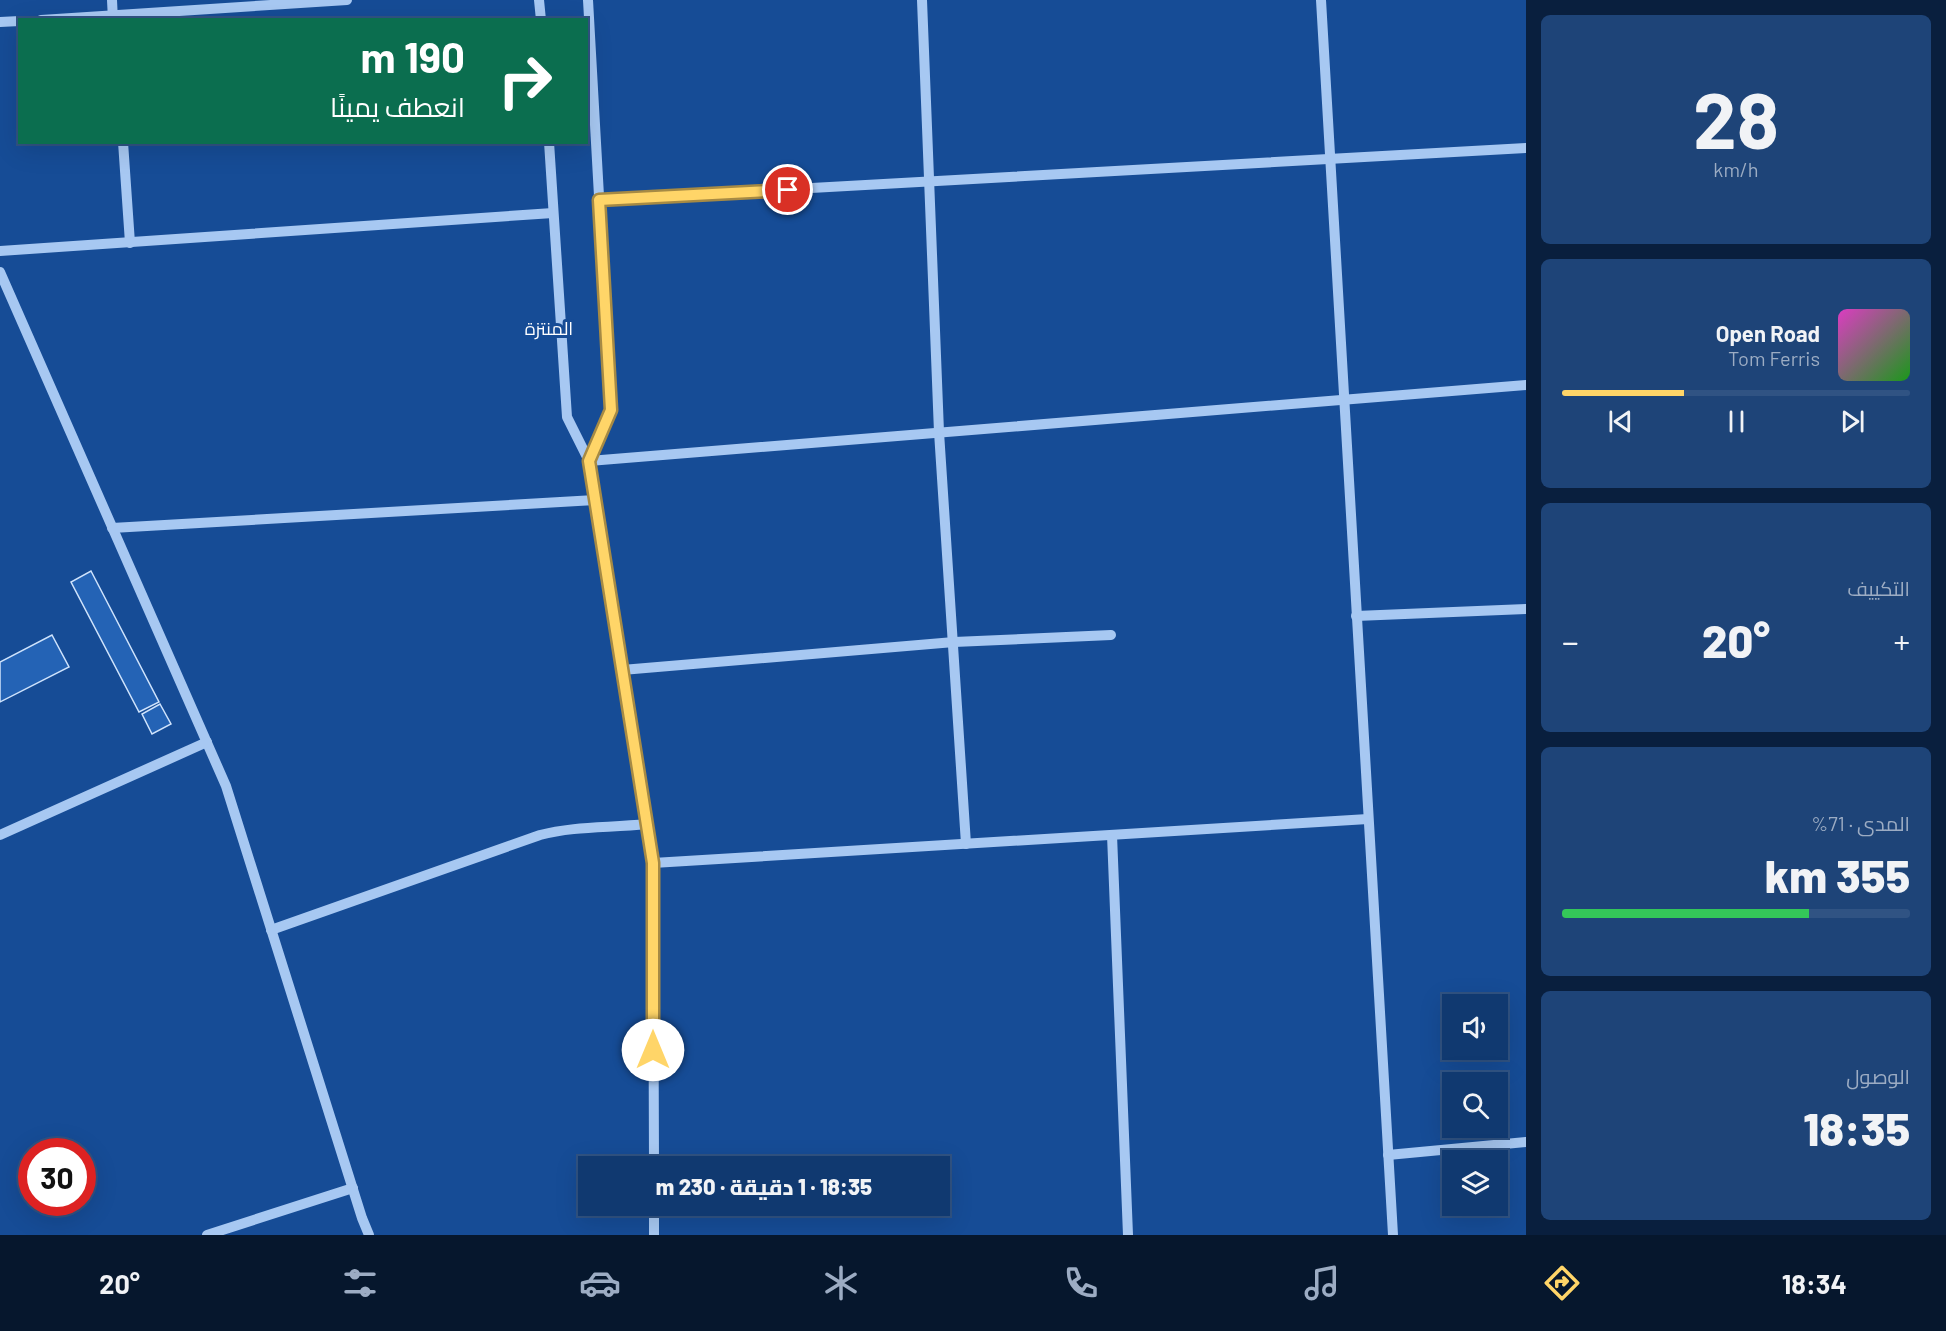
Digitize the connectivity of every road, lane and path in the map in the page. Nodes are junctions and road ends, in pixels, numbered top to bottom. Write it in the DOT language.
graph roads {
  1 [pos="112,0"];
  2 [pos="347,0"];
  3 [pos="540,0"];
  4 [pos="588,0"];
  5 [pos="922,0"];
  6 [pos="1321,0"];
  7 [pos="113,17"];
  8 [pos="89,18"];
  9 [pos="541,18"];
  10 [pos="18,21"];
  11 [pos="0,22"];
  12 [pos="123,144"];
  13 [pos="549,144"];
  14 [pos="1526,148"];
  15 [pos="1330,157"];
  16 [pos="929,182"];
  17 [pos="599,200"];
  18 [pos="553,213"];
  19 [pos="130,243"];
  20 [pos="0,251"];
  21 [pos="0,272"];
  22 [pos="1526,385"];
  23 [pos="1344,398"];
  24 [pos="939,432"];
  25 [pos="589,461"];
  26 [pos="595,500"];
  27 [pos="112,528"];
  28 [pos="1526,609"];
  29 [pos="1356,616"];
  30 [pos="1111,635"];
  31 [pos="954,642"];
  32 [pos="622,670"];
  33 [pos="207,742"];
  34 [pos="1368,819"];
  35 [pos="646,824"];
  36 [pos="0,835"];
  37 [pos="1112,835"];
  38 [pos="966,844"];
  39 [pos="653,863"];
  40 [pos="272,930"];
  41 [pos="1526,1142"];
  42 [pos="1388,1155"];
  43 [pos="654,1156"];
  44 [pos="353,1188"];
  45 [pos="654,1216"];
  46 [pos="207,1235"];
  47 [pos="369,1235"];
  48 [pos="654,1235"];
  49 [pos="1128,1235"];
  50 [pos="1393,1235"];
  1 -- 7 [label="street"];
  2 -- 7 [label="street"];
  3 -- 9 [label="street"];
  4 -- 17 [label="street"];
  5 -- 16 [label="street"];
  6 -- 15 [label="street"];
  7 -- 8 [label="street"];
  10 -- 11 [label="street"];
  12 -- 19 [label="street"];
  13 -- 18 [label="street"];
  14 -- 15 [label="street"];
  15 -- 16 [label="street"];
  15 -- 23 [label="street"];
  16 -- 17 [label="street"];
  16 -- 24 [label="street"];
  17 -- 25 [label="street"];
  18 -- 19 [label="street"];
  18 -- 25 [label="street"];
  19 -- 20 [label="street"];
  21 -- 27 [label="street"];
  22 -- 23 [label="street"];
  23 -- 24 [label="street"];
  23 -- 29 [label="street"];
  24 -- 25 [label="street"];
  24 -- 31 [label="street"];
  25 -- 26 [label="street"];
  26 -- 27 [label="street"];
  26 -- 32 [label="street"];
  27 -- 33 [label="street"];
  28 -- 29 [label="street"];
  29 -- 34 [label="street"];
  30 -- 31 [label="street"];
  31 -- 32 [label="street"];
  31 -- 38 [label="street"];
  32 -- 35 [label="street"];
  33 -- 36 [label="street"];
  33 -- 40 [label="street"];
  34 -- 37 [label="street"];
  34 -- 42 [label="street"];
  35 -- 39 [label="street"];
  35 -- 40 [label="street"];
  37 -- 38 [label="street"];
  37 -- 49 [label="street"];
  38 -- 39 [label="street"];
  39 -- 43 [label="street"];
  40 -- 44 [label="street"];
  41 -- 42 [label="street"];
  42 -- 50 [label="street"];
  44 -- 46 [label="street"];
  44 -- 47 [label="street"];
  45 -- 48 [label="street"];
}
